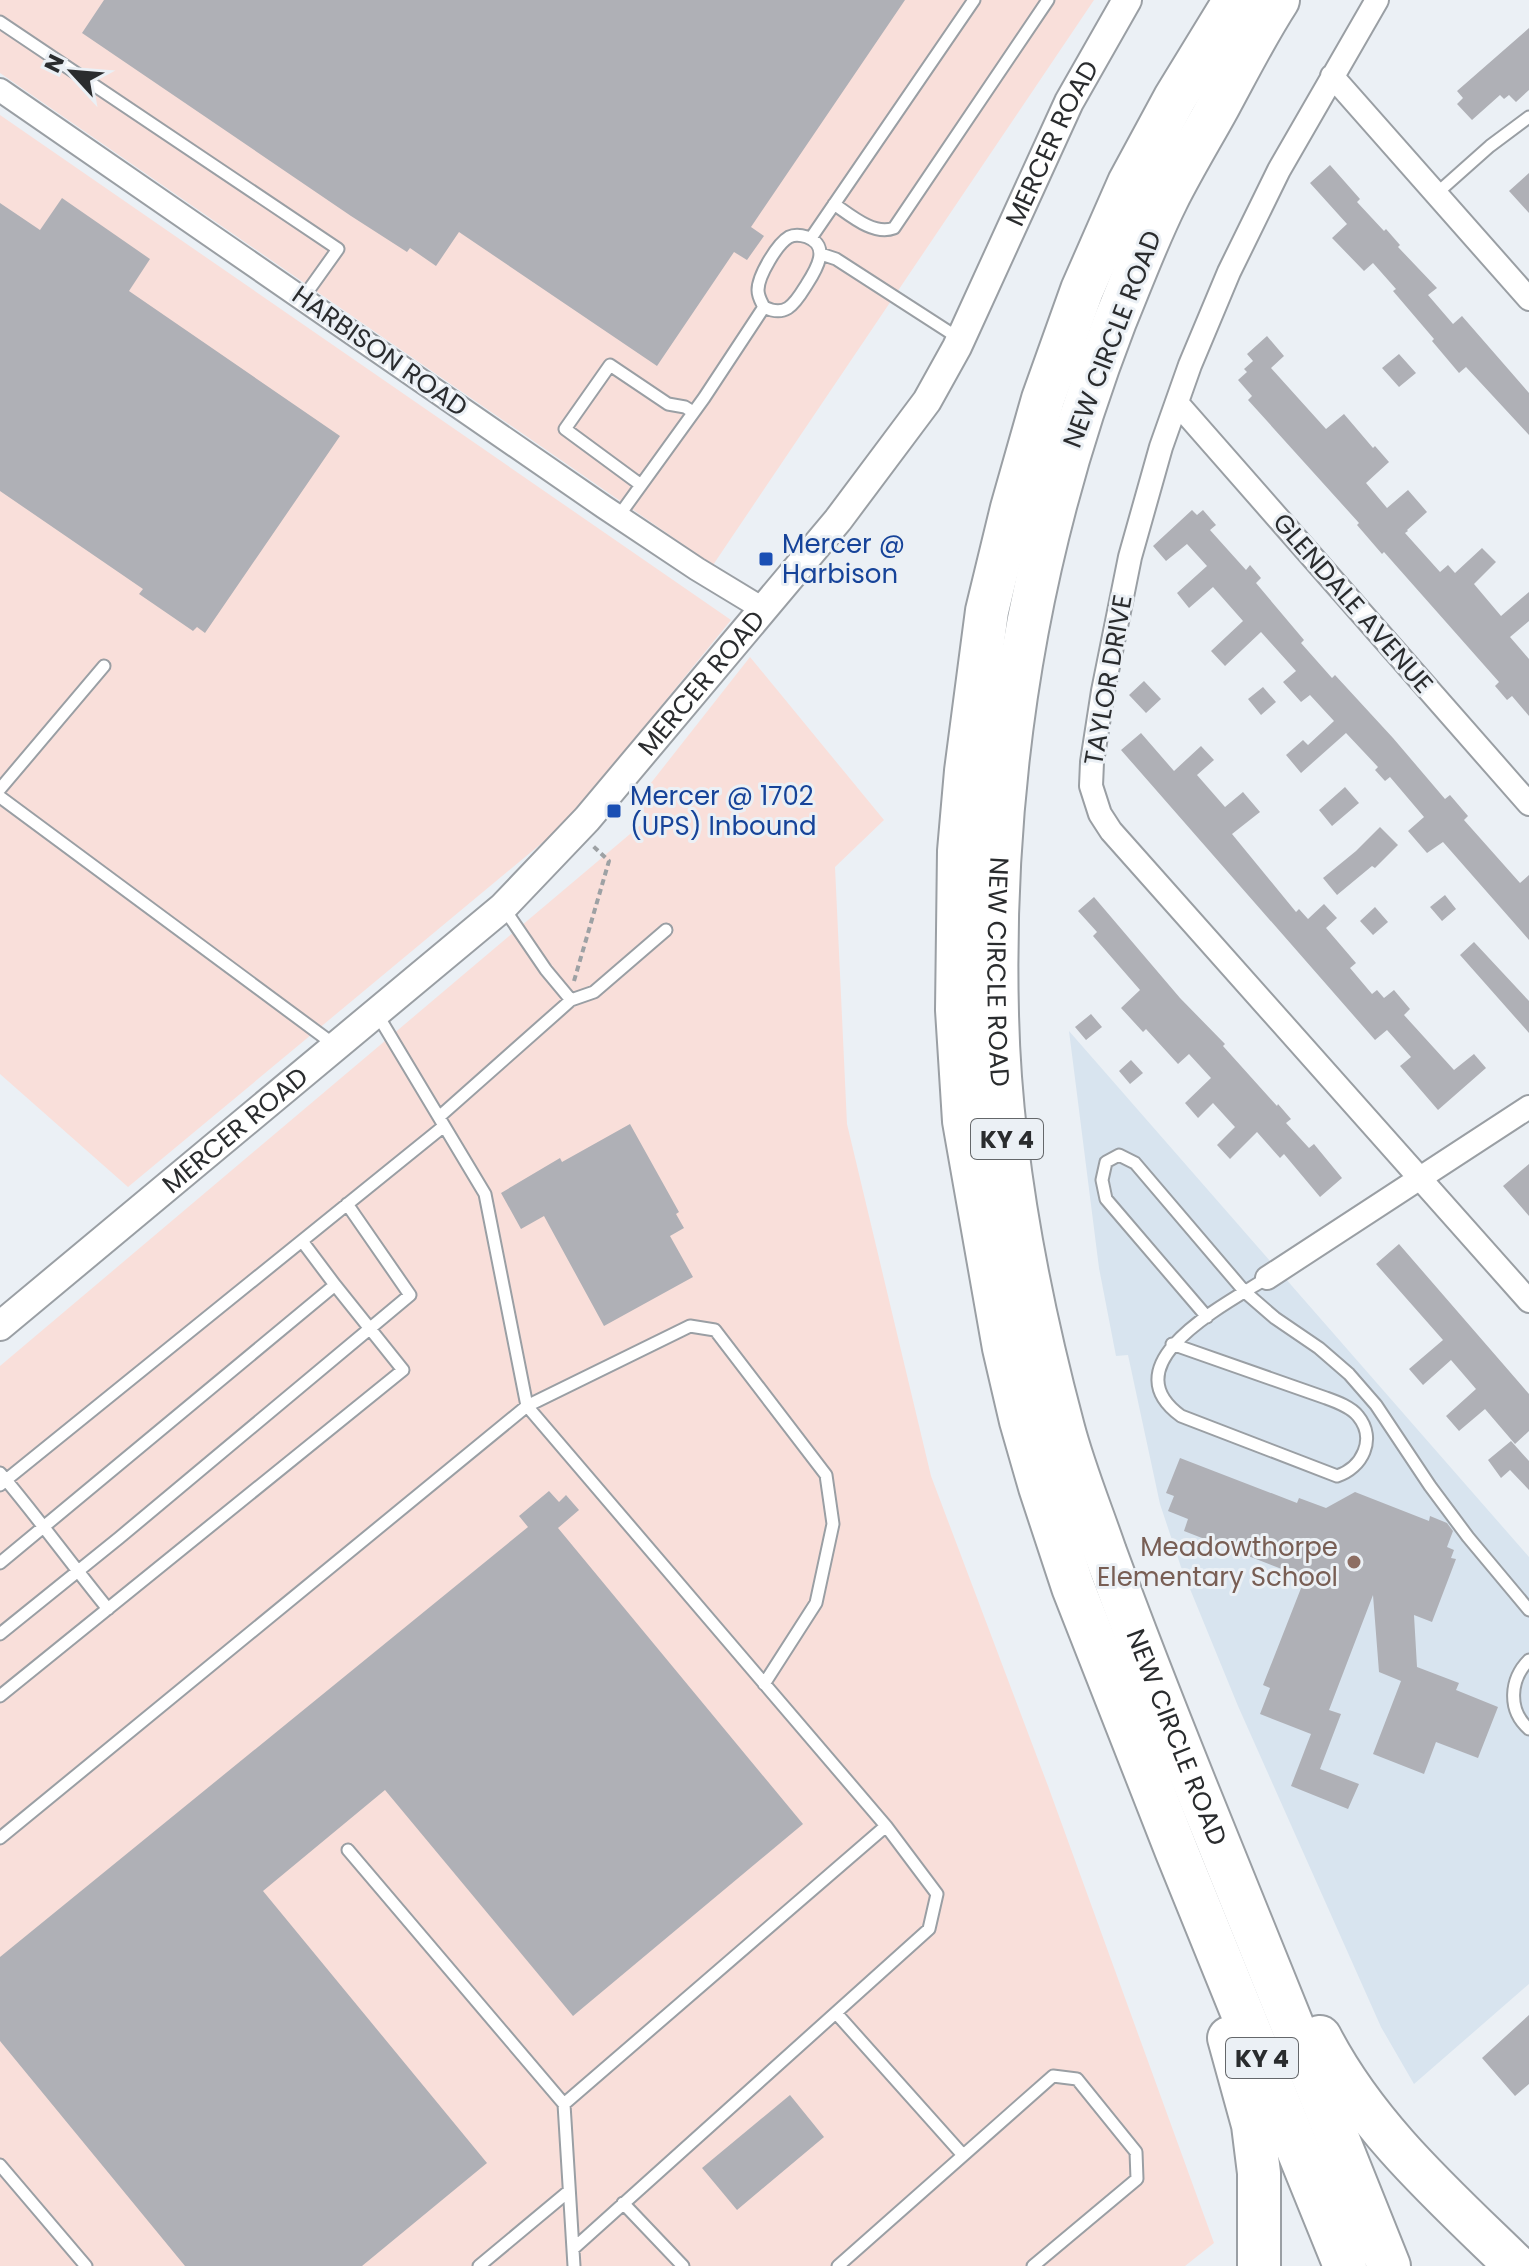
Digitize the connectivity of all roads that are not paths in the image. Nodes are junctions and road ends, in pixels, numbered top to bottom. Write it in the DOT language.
graph roads {
  1 [pos="974,0"];
  2 [pos="1048,0"];
  3 [pos="1127,0"];
  4 [pos="1235,0"];
  5 [pos="1278,0"];
  6 [pos="1377,0"];
  7 [pos="0,22"];
  8 [pos="1332,76"];
  9 [pos="0,90"];
  10 [pos="1529,117"];
  11 [pos="1436,194"];
  12 [pos="834,204"];
  13 [pos="811,238"];
  14 [pos="821,254"];
  15 [pos="303,298"];
  16 [pos="1529,299"];
  17 [pos="764,307"];
  18 [pos="960,339"];
  19 [pos="1177,403"];
  20 [pos="693,412"];
  21 [pos="641,485"];
  22 [pos="618,517"];
  23 [pos="763,609"];
  24 [pos="104,666"];
  25 [pos="0,789"];
  26 [pos="0,797"];
  27 [pos="1529,804"];
  28 [pos="503,907"];
  29 [pos="666,930"];
  30 [pos="571,1000"];
  31 [pos="377,1014"];
  32 [pos="336,1047"];
  33 [pos="1529,1107"];
  34 [pos="441,1121"];
  35 [pos="1421,1179"];
  36 [pos="347,1204"];
  37 [pos="302,1241"];
  38 [pos="1267,1278"];
  39 [pos="335,1285"];
  40 [pos="1245,1292"];
  41 [pos="1529,1301"];
  42 [pos="1207,1317"];
  43 [pos="0,1326"];
  44 [pos="369,1329"];
  45 [pos="1172,1344"];
  46 [pos="527,1406"];
  47 [pos="2,1479"];
  48 [pos="45,1527"];
  49 [pos="0,1563"];
  50 [pos="77,1572"];
  51 [pos="108,1609"];
  52 [pos="1529,1610"];
  53 [pos="0,1634"];
  54 [pos="1529,1660"];
  55 [pos="764,1684"];
  56 [pos="0,1696"];
  57 [pos="1529,1729"];
  58 [pos="1210,1822"];
  59 [pos="886,1826"];
  60 [pos="0,1838"];
  61 [pos="348,1850"];
  62 [pos="1177,1852"];
  63 [pos="836,2013"];
  64 [pos="564,2104"];
  65 [pos="962,2154"];
  66 [pos="0,2165"];
  67 [pos="569,2191"];
  68 [pos="623,2203"];
  69 [pos="573,2249"];
  70 [pos="86,2266"];
  71 [pos="479,2266"];
  72 [pos="574,2266"];
  73 [pos="683,2266"];
  74 [pos="838,2266"];
  75 [pos="1033,2266"];
  76 [pos="1259,2266"];
  77 [pos="1345,2266"];
  78 [pos="1389,2266"];
  79 [pos="1516,2266"];
  1 -- 12 [label="lane"];
  2 -- 12 [label="lane"];
  3 -- 18 [label="street, MERCER ROAD"];
  4 -- 62 [label="highway, NEW CIRCLE ROAD / KY 4"];
  5 -- 58 [label="highway, NEW CIRCLE ROAD / KY 4"];
  6 -- 8 [label="street, TAYLOR DRIVE"];
  7 -- 15 [label="lane"];
  8 -- 11 [label="street"];
  8 -- 19 [label="street, TAYLOR DRIVE"];
  9 -- 15 [label="street, HARBISON ROAD"];
  10 -- 11 [label="lane"];
  11 -- 16 [label="street"];
  12 -- 13 [label="lane"];
  13 -- 14 [label="lane"];
  13 -- 17 [label="lane"];
  14 -- 17 [label="lane"];
  14 -- 18 [label="lane"];
  15 -- 22 [label="street, HARBISON ROAD"];
  17 -- 20 [label="lane"];
  18 -- 23 [label="street, MERCER ROAD"];
  19 -- 27 [label="street, GLENDALE AVENUE"];
  19 -- 35 [label="street, TAYLOR DRIVE"];
  20 -- 21 [label="lane"];
  20 -- 21 [label="lane"];
  21 -- 22 [label="lane"];
  22 -- 23 [label="street, HARBISON ROAD"];
  23 -- 28 [label="street, MERCER ROAD"];
  24 -- 25 [label="lane"];
  26 -- 32 [label="lane"];
  28 -- 30 [label="lane"];
  28 -- 31 [label="street, MERCER ROAD"];
  29 -- 30 [label="lane"];
  30 -- 34 [label="lane"];
  31 -- 32 [label="street, MERCER ROAD"];
  31 -- 34 [label="lane"];
  32 -- 43 [label="street, MERCER ROAD"];
  33 -- 35 [label="street"];
  34 -- 36 [label="lane"];
  34 -- 46 [label="lane"];
  35 -- 38 [label="street"];
  35 -- 41 [label="street, TAYLOR DRIVE"];
  36 -- 37 [label="lane"];
  36 -- 44 [label="lane"];
  37 -- 39 [label="lane"];
  37 -- 47 [label="lane"];
  38 -- 40 [label="lane"];
  39 -- 44 [label="lane"];
  39 -- 48 [label="lane"];
  40 -- 42 [label="lane"];
  40 -- 42 [label="lane"];
  40 -- 52 [label="lane"];
  42 -- 45 [label="lane"];
  44 -- 50 [label="lane"];
  44 -- 51 [label="lane"];
  45 -- 45 [label="lane"];
  46 -- 55 [label="lane"];
  46 -- 55 [label="lane"];
  46 -- 60 [label="lane"];
  47 -- 48 [label="lane"];
  48 -- 49 [label="lane"];
  48 -- 50 [label="lane"];
  50 -- 51 [label="lane"];
  50 -- 53 [label="lane"];
  51 -- 56 [label="lane"];
  54 -- 57 [label="lane"];
  55 -- 59 [label="lane"];
  58 -- 78 [label="highway, NEW CIRCLE ROAD / KY 4"];
  58 -- 79 [label="highway"];
  59 -- 63 [label="lane"];
  59 -- 64 [label="lane"];
  61 -- 64 [label="lane"];
  62 -- 76 [label="highway"];
  62 -- 77 [label="highway, NEW CIRCLE ROAD / KY 4"];
  63 -- 65 [label="lane"];
  63 -- 68 [label="lane"];
  64 -- 67 [label="lane"];
  65 -- 74 [label="lane"];
  65 -- 75 [label="lane"];
  66 -- 70 [label="lane"];
  67 -- 69 [label="lane"];
  67 -- 71 [label="lane"];
  68 -- 69 [label="lane"];
  68 -- 73 [label="lane"];
  69 -- 72 [label="lane"];
}
